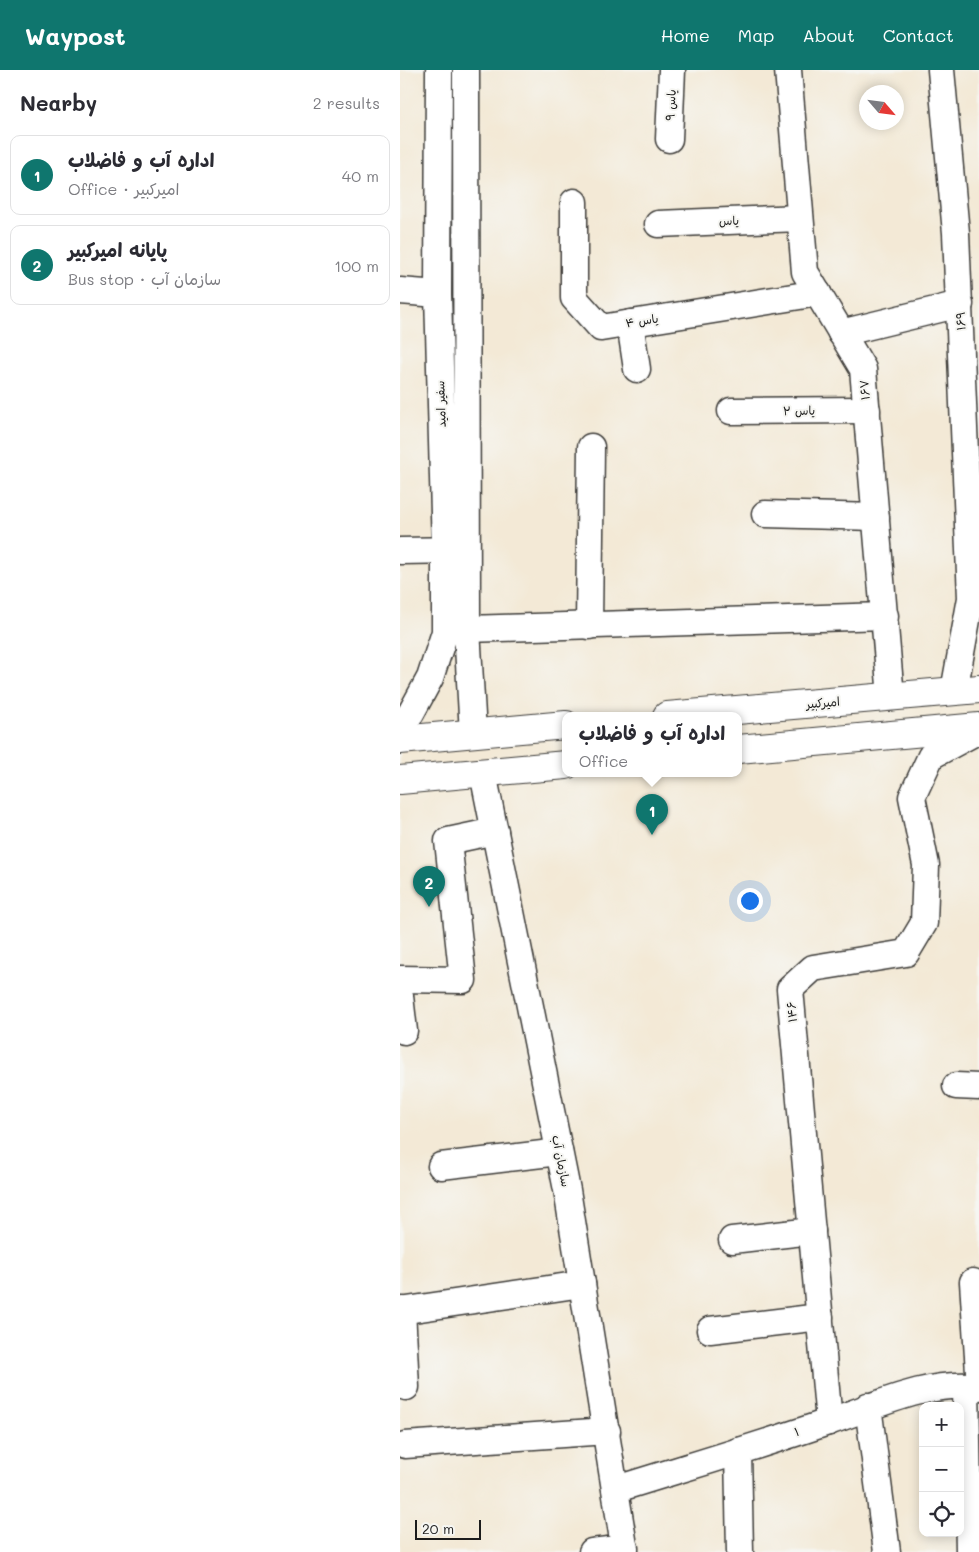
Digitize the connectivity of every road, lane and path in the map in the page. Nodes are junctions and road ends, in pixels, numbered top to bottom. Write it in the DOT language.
graph roads {
  1 [pos="439,70"];
  2 [pos="466,70"];
  3 [pos="665,70"];
  4 [pos="788,70"];
  5 [pos="941,70"];
  6 [pos="669,140"];
  7 [pos="574,202"];
  8 [pos="800,218"];
  9 [pos="658,224"];
  10 [pos="400,291"];
  11 [pos="438,294"];
  12 [pos="818,294"];
  13 [pos="960,304"];
  14 [pos="630,323"];
  15 [pos="842,333"];
  16 [pos="638,369"];
  17 [pos="867,410"];
  18 [pos="731,411"];
  19 [pos="591,447"];
  20 [pos="765,514"];
  21 [pos="876,517"];
  22 [pos="400,551"];
  23 [pos="456,551"];
  24 [pos="973,613"];
  25 [pos="884,616"];
  26 [pos="590,626"];
  27 [pos="467,629"];
  28 [pos="967,690"];
  29 [pos="891,697"];
  30 [pos="715,712"];
  31 [pos="562,725"];
  32 [pos="400,727"];
  33 [pos="979,729"];
  34 [pos="473,733"];
  35 [pos="400,740"];
  36 [pos="742,749"];
  37 [pos="562,765"];
  38 [pos="483,773"];
  39 [pos="400,780"];
  40 [pos="495,831"];
  41 [pos="400,979"];
  42 [pos="400,996"];
  43 [pos="404,1031"];
  44 [pos="559,1152"];
  45 [pos="441,1166"];
  46 [pos="812,1232"];
  47 [pos="732,1240"];
  48 [pos="973,1282"];
  49 [pos="582,1284"];
  50 [pos="401,1310"];
  51 [pos="820,1317"];
  52 [pos="710,1330"];
  53 [pos="975,1382"];
  54 [pos="406,1387"];
  55 [pos="868,1406"];
  56 [pos="830,1422"];
  57 [pos="607,1431"];
  58 [pos="405,1445"];
  59 [pos="738,1451"];
  60 [pos="617,1489"];
  61 [pos="625,1550"];
  62 [pos="592,1552"];
  63 [pos="740,1552"];
  64 [pos="887,1552"];
  65 [pos="969,1552"];
  1 -- 11 [label="street, سفیر امید"];
  2 -- 23 [label="street, سفیر امید"];
  3 -- 6 [label="street, یاس ۹"];
  4 -- 8 [label="street, ۱۶۷"];
  5 -- 13 [label="street, ۱۶۹"];
  7 -- 14 [label="street, یاس ۴"];
  8 -- 9 [label="street, یاس"];
  8 -- 12 [label="street, ۱۶۷"];
  10 -- 11 [label="street"];
  11 -- 23 [label="street, سفیر امید"];
  12 -- 14 [label="street, یاس ۴"];
  12 -- 15 [label="street, ۱۶۷"];
  13 -- 15 [label="street"];
  13 -- 24 [label="street, ۱۶۹"];
  14 -- 16 [label="street"];
  15 -- 17 [label="street, ۱۶۷"];
  17 -- 18 [label="street, یاس ۲"];
  17 -- 21 [label="street, ۱۶۷"];
  19 -- 26 [label="street"];
  20 -- 21 [label="street"];
  21 -- 25 [label="street, ۱۶۷"];
  22 -- 23 [label="street"];
  23 -- 27 [label="street, سفیر امید"];
  23 -- 32 [label="street, سفیر امید"];
  24 -- 28 [label="street, ۱۶۹"];
  25 -- 26 [label="street"];
  25 -- 29 [label="street, ۱۶۷"];
  26 -- 27 [label="street"];
  27 -- 34 [label="street, سفیر امید"];
  28 -- 29 [label="main road, امیرکبیر"];
  29 -- 30 [label="main road, امیرکبیر"];
  31 -- 34 [label="main road"];
  33 -- 36 [label="main road"];
  33 -- 46 [label="street, ۱۴۶"];
  34 -- 35 [label="main road"];
  37 -- 38 [label="main road"];
  38 -- 39 [label="main road"];
  38 -- 40 [label="street, سازمان آب"];
  40 -- 41 [label="street"];
  40 -- 44 [label="street, سازمان آب"];
  42 -- 43 [label="street"];
  44 -- 45 [label="street"];
  44 -- 49 [label="street, سازمان آب"];
  46 -- 47 [label="street"];
  46 -- 51 [label="street, ۱۴۶"];
  48 -- 53 [label="street"];
  49 -- 50 [label="street"];
  49 -- 57 [label="street, سازمان آب"];
  50 -- 54 [label="street"];
  51 -- 52 [label="street"];
  51 -- 56 [label="street, ۱۴۶"];
  53 -- 55 [label="street, ۱"];
  53 -- 65 [label="street"];
  55 -- 56 [label="street, ۱"];
  55 -- 64 [label="street"];
  56 -- 59 [label="street, ۱"];
  57 -- 58 [label="street"];
  57 -- 60 [label="street, سازمان آب"];
  59 -- 60 [label="street, ۱"];
  59 -- 63 [label="street"];
  60 -- 61 [label="street, سازمان آب"];
  61 -- 62 [label="street"];
}
